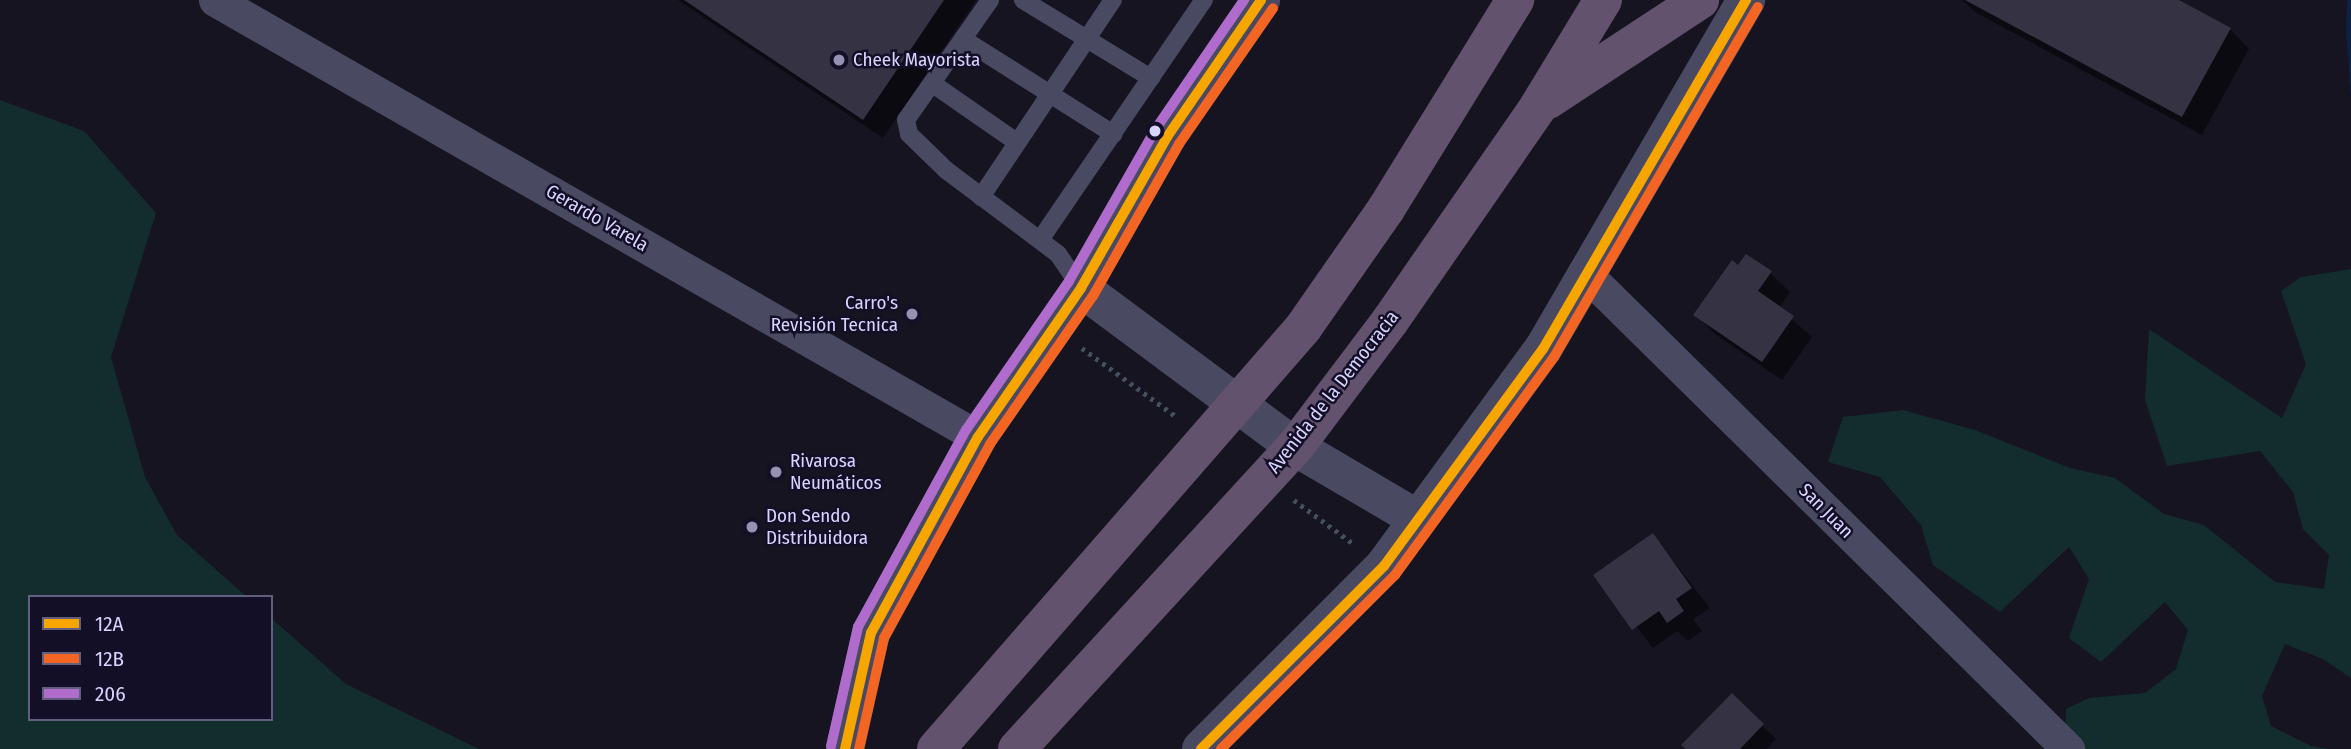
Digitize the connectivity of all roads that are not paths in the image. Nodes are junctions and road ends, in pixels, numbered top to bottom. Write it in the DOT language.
graph roads {
  1 [pos="215,0"];
  2 [pos="990,0"];
  3 [pos="1023,0"];
  4 [pos="1113,0"];
  5 [pos="1205,0"];
  6 [pos="1261,0"];
  7 [pos="1487,0"];
  8 [pos="1515,0"];
  9 [pos="1603,0"];
  10 [pos="1700,0"];
  11 [pos="1746,0"];
  12 [pos="1086,38"];
  13 [pos="964,39"];
  14 [pos="1478,65"];
  15 [pos="1151,78"];
  16 [pos="933,84"];
  17 [pos="1048,94"];
  18 [pos="1538,107"];
  19 [pos="1113,134"];
  20 [pos="1015,141"];
  21 [pos="981,197"];
  22 [pos="1040,240"];
  23 [pos="1584,272"];
  24 [pos="1082,288"];
  25 [pos="1239,404"];
  26 [pos="978,436"];
  27 [pos="1295,447"];
  28 [pos="1416,518"];
  29 [pos="2054,744"];
  30 [pos="845,749"];
  31 [pos="936,749"];
  32 [pos="1017,749"];
  33 [pos="1201,749"];
  1 -- 26 [label="street, Gerardo Varela"];
  2 -- 13 [label="lane"];
  3 -- 12 [label="lane"];
  4 -- 12 [label="lane"];
  5 -- 15 [label="lane"];
  6 -- 24 [label="street"];
  7 -- 14 [label="highway"];
  8 -- 14 [label="highway"];
  9 -- 18 [label="highway, Avenida de la Democracia"];
  10 -- 18 [label="highway"];
  11 -- 23 [label="street"];
  12 -- 15 [label="lane"];
  12 -- 17 [label="lane"];
  13 -- 16 [label="lane"];
  13 -- 17 [label="lane"];
  14 -- 25 [label="highway"];
  15 -- 19 [label="lane"];
  16 -- 20 [label="lane"];
  16 -- 21 [label="lane"];
  17 -- 19 [label="lane"];
  17 -- 20 [label="lane"];
  18 -- 27 [label="highway, Avenida de la Democracia"];
  19 -- 22 [label="lane"];
  20 -- 21 [label="lane"];
  21 -- 22 [label="lane"];
  22 -- 24 [label="lane"];
  23 -- 28 [label="street"];
  23 -- 29 [label="street, San Juan"];
  24 -- 25 [label="street"];
  24 -- 26 [label="street"];
  25 -- 27 [label="street"];
  25 -- 31 [label="highway"];
  26 -- 30 [label="street"];
  27 -- 28 [label="street"];
  27 -- 32 [label="highway, Avenida de la Democracia"];
  28 -- 33 [label="street"];
}
